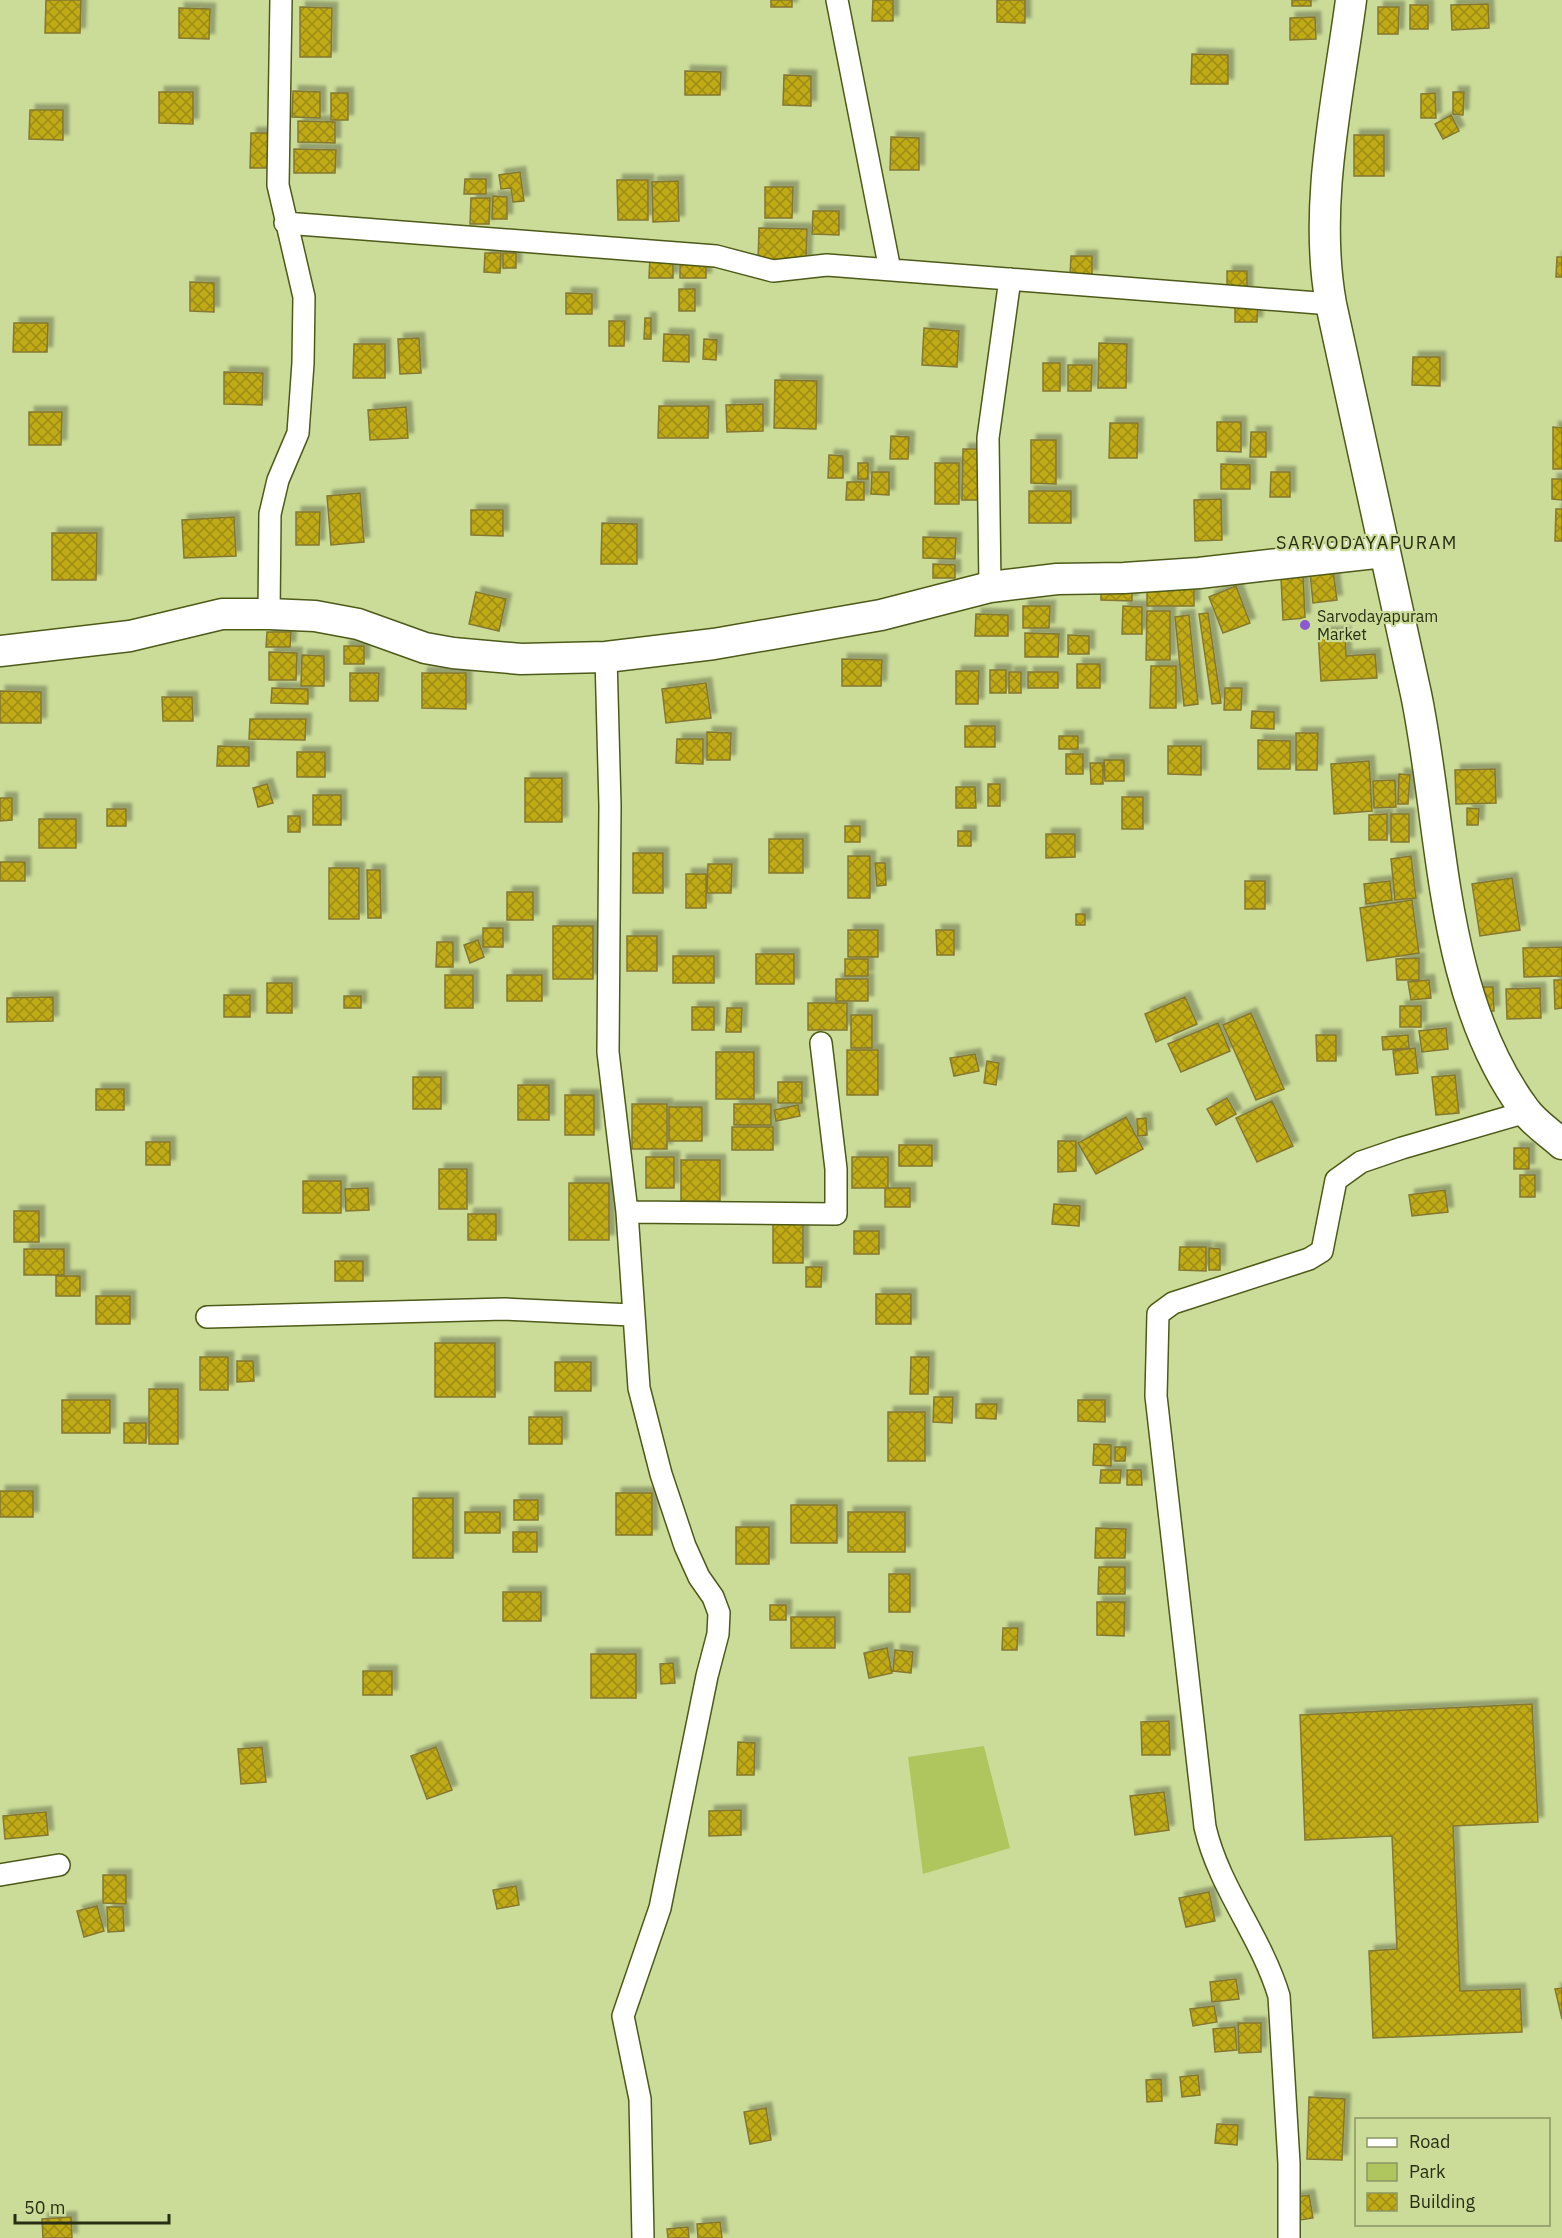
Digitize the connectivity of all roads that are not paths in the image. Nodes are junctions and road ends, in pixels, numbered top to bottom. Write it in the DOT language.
graph roads {
  1 [pos="281,0"];
  2 [pos="837,0"];
  3 [pos="1352,0"];
  4 [pos="285,223"];
  5 [pos="890,270"];
  6 [pos="1010,279"];
  7 [pos="1331,304"];
  8 [pos="1384,552"];
  9 [pos="990,587"];
  10 [pos="269,614"];
  11 [pos="0,651"];
  12 [pos="606,657"];
  13 [pos="821,1043"];
  14 [pos="1526,1112"];
  15 [pos="1562,1144"];
  16 [pos="627,1212"];
  17 [pos="632,1315"];
  18 [pos="207,1317"];
  19 [pos="59,1865"];
  20 [pos="0,1875"];
  21 [pos="643,2238"];
  22 [pos="1289,2238"];
  1 -- 4 [label="street"];
  2 -- 5 [label="street"];
  3 -- 7 [label="street"];
  4 -- 5 [label="street"];
  4 -- 10 [label="street"];
  5 -- 6 [label="street"];
  6 -- 7 [label="street"];
  6 -- 9 [label="street"];
  7 -- 8 [label="street"];
  8 -- 9 [label="street"];
  8 -- 14 [label="street"];
  9 -- 12 [label="street"];
  10 -- 11 [label="street"];
  10 -- 12 [label="street"];
  12 -- 16 [label="street"];
  13 -- 16 [label="street"];
  14 -- 15 [label="street"];
  14 -- 22 [label="street"];
  16 -- 17 [label="street"];
  17 -- 18 [label="street"];
  17 -- 21 [label="street"];
  19 -- 20 [label="street"];
}
